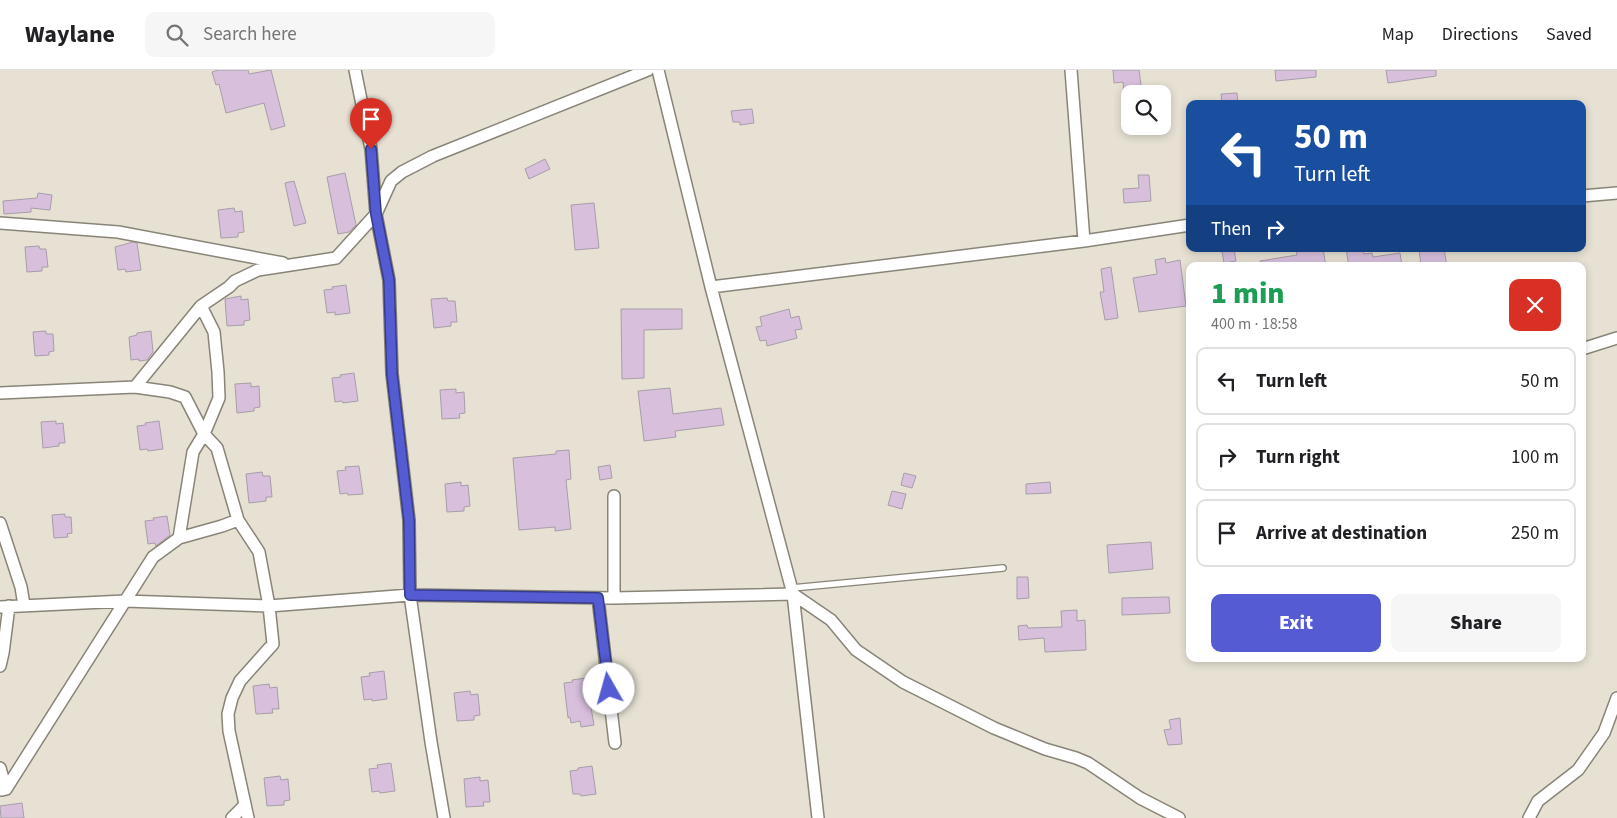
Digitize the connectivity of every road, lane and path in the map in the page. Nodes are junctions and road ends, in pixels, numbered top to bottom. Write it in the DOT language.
graph roads {
  1 [pos="355,70"];
  2 [pos="648,70"];
  3 [pos="658,70"];
  4 [pos="1071,70"];
  5 [pos="1617,192"];
  6 [pos="1586,196"];
  7 [pos="376,214"];
  8 [pos="0,224"];
  9 [pos="1186,226"];
  10 [pos="1084,241"];
  11 [pos="295,266"];
  12 [pos="711,287"];
  13 [pos="202,306"];
  14 [pos="1617,338"];
  15 [pos="1586,348"];
  16 [pos="135,387"];
  17 [pos="0,393"];
  18 [pos="204,434"];
  19 [pos="614,496"];
  20 [pos="238,520"];
  21 [pos="0,523"];
  22 [pos="178,538"];
  23 [pos="1003,568"];
  24 [pos="792,591"];
  25 [pos="410,595"];
  26 [pos="598,598"];
  27 [pos="614,598"];
  28 [pos="125,601"];
  29 [pos="24,605"];
  30 [pos="4,606"];
  31 [pos="269,606"];
  32 [pos="0,666"];
  33 [pos="1617,698"];
  34 [pos="615,743"];
  35 [pos="0,768"];
  36 [pos="3,790"];
  37 [pos="244,806"];
  38 [pos="1162,814"];
  39 [pos="232,818"];
  40 [pos="248,818"];
  41 [pos="444,818"];
  42 [pos="818,818"];
  43 [pos="1179,818"];
  44 [pos="1529,818"];
  1 -- 7 [label="street"];
  2 -- 7 [label="street"];
  3 -- 12 [label="street"];
  4 -- 10 [label="street"];
  5 -- 6 [label="street"];
  7 -- 11 [label="street"];
  7 -- 25 [label="street"];
  8 -- 11 [label="street"];
  9 -- 10 [label="street"];
  10 -- 12 [label="street"];
  11 -- 13 [label="street"];
  12 -- 24 [label="street"];
  13 -- 16 [label="street"];
  13 -- 18 [label="street"];
  14 -- 15 [label="street"];
  16 -- 17 [label="street"];
  16 -- 18 [label="street"];
  18 -- 20 [label="street"];
  18 -- 22 [label="street"];
  19 -- 27 [label="street"];
  20 -- 22 [label="street"];
  20 -- 31 [label="street"];
  21 -- 29 [label="street"];
  22 -- 28 [label="street"];
  23 -- 24 [label="lane"];
  24 -- 27 [label="street"];
  24 -- 38 [label="street"];
  24 -- 42 [label="street"];
  25 -- 26 [label="street"];
  25 -- 31 [label="street"];
  25 -- 41 [label="street"];
  26 -- 27 [label="street"];
  26 -- 34 [label="street"];
  28 -- 29 [label="street"];
  28 -- 31 [label="street"];
  28 -- 36 [label="street"];
  29 -- 30 [label="street"];
  30 -- 32 [label="street"];
  31 -- 37 [label="street"];
  33 -- 44 [label="street"];
  35 -- 36 [label="street"];
  37 -- 39 [label="street"];
  37 -- 40 [label="street"];
  38 -- 43 [label="street"];
}
